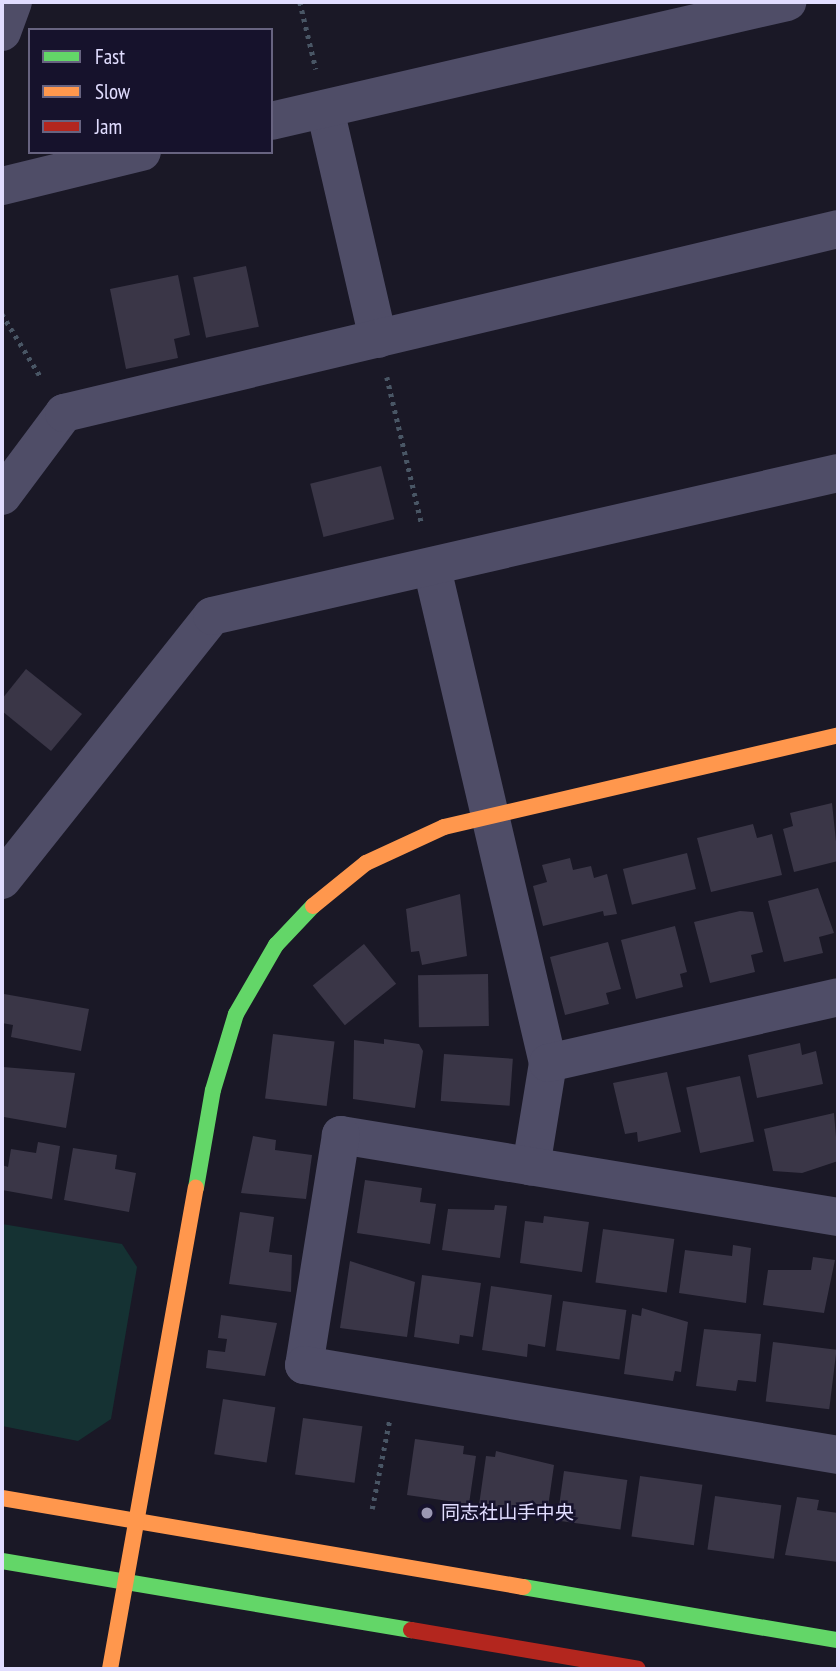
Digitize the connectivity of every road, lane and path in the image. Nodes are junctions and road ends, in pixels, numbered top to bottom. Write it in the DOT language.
graph roads {
  1 [pos="13,2"];
  2 [pos="300,2"];
  3 [pos="787,2"];
  4 [pos="2,32"];
  5 [pos="325,109"];
  6 [pos="273,121"];
  7 [pos="134,154"];
  8 [pos="2,186"];
  9 [pos="838,229"];
  10 [pos="2,314"];
  11 [pos="378,339"];
  12 [pos="64,413"];
  13 [pos="838,473"];
  14 [pos="2,496"];
  15 [pos="432,568"];
  16 [pos="838,735"];
  17 [pos="491,816"];
  18 [pos="2,880"];
  19 [pos="838,997"];
  20 [pos="548,1063"];
  21 [pos="531,1167"];
  22 [pos="838,1217"];
  23 [pos="398,1380"];
  24 [pos="838,1455"];
  25 [pos="2,1499"];
  26 [pos="372,1509"];
  27 [pos="137,1524"];
  28 [pos="2,1561"];
  29 [pos="127,1583"];
  30 [pos="838,1640"];
  31 [pos="110,1669"];
  32 [pos="638,1669"];
  1 -- 4 [label="street"];
  2 -- 5 [label="path"];
  3 -- 5 [label="street"];
  5 -- 6 [label="street"];
  5 -- 11 [label="street"];
  7 -- 8 [label="street"];
  9 -- 11 [label="street"];
  10 -- 12 [label="path"];
  11 -- 12 [label="street"];
  11 -- 15 [label="path"];
  12 -- 14 [label="street"];
  13 -- 15 [label="street"];
  15 -- 17 [label="street"];
  15 -- 18 [label="street"];
  16 -- 17 [label="street"];
  17 -- 20 [label="street"];
  17 -- 27 [label="street"];
  19 -- 20 [label="street"];
  20 -- 21 [label="street"];
  21 -- 22 [label="street"];
  21 -- 23 [label="street"];
  23 -- 24 [label="street"];
  23 -- 26 [label="path"];
  25 -- 27 [label="street"];
  27 -- 29 [label="street"];
  27 -- 30 [label="street"];
  28 -- 29 [label="street"];
  29 -- 31 [label="street"];
  29 -- 32 [label="street"];
}
